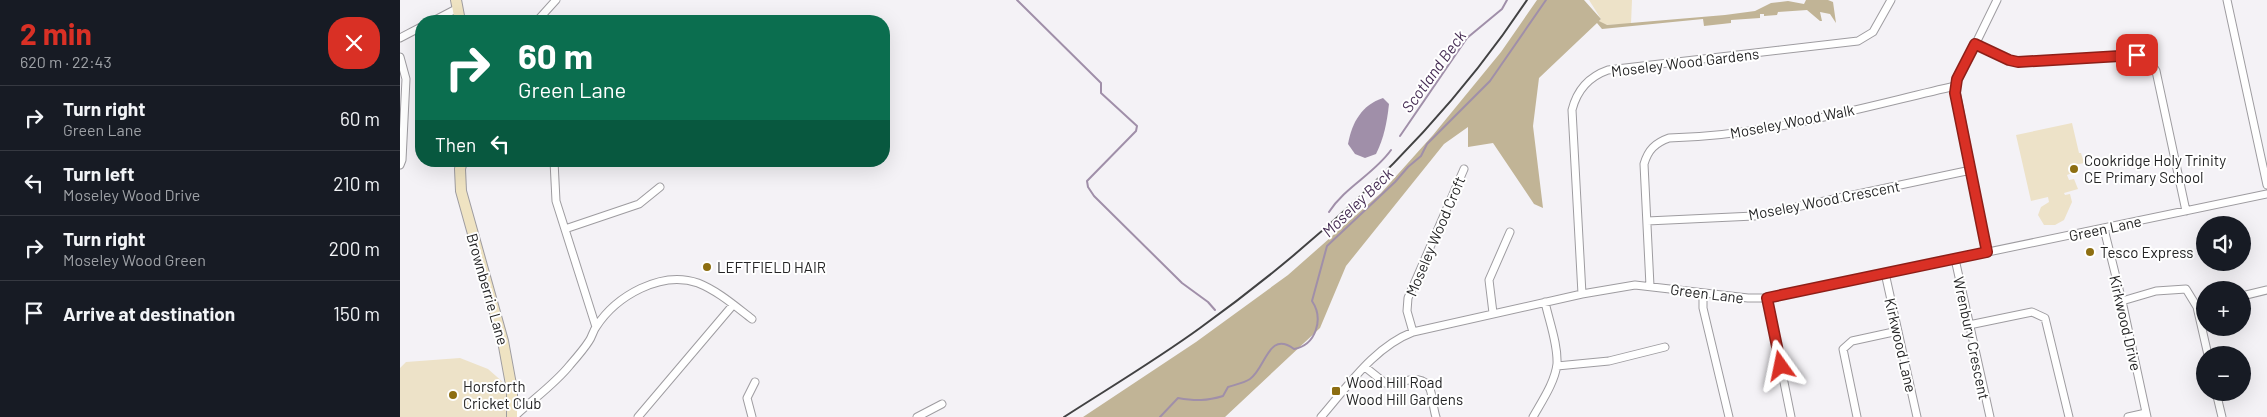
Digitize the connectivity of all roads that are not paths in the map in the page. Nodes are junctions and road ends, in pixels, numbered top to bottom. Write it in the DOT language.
graph roads {
  1 [pos="556,0"];
  2 [pos="1891,0"];
  3 [pos="2227,0"];
  4 [pos="1995,1"];
  5 [pos="457,4"];
  6 [pos="441,15"];
  7 [pos="542,15"];
  8 [pos="415,30"];
  9 [pos="400,38"];
  10 [pos="1975,44"];
  11 [pos="400,57"];
  12 [pos="1955,86"];
  13 [pos="400,165"];
  14 [pos="460,167"];
  15 [pos="554,167"];
  16 [pos="1464,169"];
  17 [pos="1971,170"];
  18 [pos="2266,180"];
  19 [pos="660,187"];
  20 [pos="2267,194"];
  21 [pos="2186,211"];
  22 [pos="1647,220"];
  23 [pos="565,229"];
  24 [pos="2104,229"];
  25 [pos="1510,232"];
  26 [pos="1987,252"];
  27 [pos="1955,259"];
  28 [pos="1885,274"];
  29 [pos="1650,286"];
  30 [pos="2267,290"];
  31 [pos="1703,293"];
  32 [pos="1582,294"];
  33 [pos="2251,294"];
  34 [pos="1767,298"];
  35 [pos="2122,300"];
  36 [pos="1545,302"];
  37 [pos="733,305"];
  38 [pos="2196,305"];
  39 [pos="1493,313"];
  40 [pos="752,319"];
  41 [pos="1969,325"];
  42 [pos="596,326"];
  43 [pos="1898,331"];
  44 [pos="1413,332"];
  45 [pos="1665,347"];
  46 [pos="1556,366"];
  47 [pos="1365,367"];
  48 [pos="755,382"];
  49 [pos="2218,401"];
  50 [pos="942,404"];
  51 [pos="2147,415"];
  52 [pos="513,417"];
  53 [pos="638,417"];
  54 [pos="752,417"];
  55 [pos="917,417"];
  56 [pos="1321,417"];
  57 [pos="1436,417"];
  58 [pos="1533,417"];
  59 [pos="1729,417"];
  60 [pos="1791,417"];
  61 [pos="1857,417"];
  62 [pos="1917,417"];
  63 [pos="1990,417"];
  64 [pos="2069,417"];
  65 [pos="2128,417"];
  66 [pos="2222,417"];
  1 -- 7 [label="street"];
  2 -- 32 [label="street, Moseley Wood Gardens"];
  3 -- 18 [label="street"];
  4 -- 10 [label="street"];
  5 -- 6 [label="street"];
  8 -- 9 [label="street"];
  10 -- 12 [label="street"];
  10 -- 21 [label="street"];
  11 -- 13 [label="street"];
  12 -- 17 [label="street"];
  12 -- 22 [label="street, Moseley Wood Walk"];
  14 -- 52 [label="street, Brownberrie Lane"];
  15 -- 23 [label="street"];
  16 -- 44 [label="street, Moseley Wood Croft"];
  17 -- 22 [label="street, Moseley Wood Crescent"];
  17 -- 26 [label="street"];
  19 -- 23 [label="street"];
  20 -- 21 [label="street, Green Lane"];
  21 -- 24 [label="street, Green Lane"];
  22 -- 29 [label="street, Moseley Wood Walk"];
  23 -- 42 [label="street"];
  24 -- 26 [label="street, Green Lane"];
  24 -- 35 [label="street, Kirkwood Drive"];
  25 -- 39 [label="street"];
  26 -- 27 [label="street, Green Lane"];
  27 -- 28 [label="street, Green Lane"];
  27 -- 41 [label="street, Wrenbury Crescent"];
  28 -- 34 [label="street, Green Lane"];
  28 -- 43 [label="street, Kirkwood Lane"];
  29 -- 31 [label="street, Green Lane"];
  29 -- 32 [label="street, Green Lane"];
  30 -- 33 [label="street"];
  31 -- 34 [label="street, Green Lane"];
  31 -- 59 [label="street"];
  32 -- 36 [label="street, Green Lane"];
  34 -- 60 [label="street"];
  35 -- 38 [label="street"];
  35 -- 51 [label="street, Kirkwood Drive"];
  36 -- 39 [label="street, Green Lane"];
  36 -- 46 [label="street"];
  37 -- 40 [label="street"];
  37 -- 42 [label="street"];
  37 -- 53 [label="street"];
  39 -- 44 [label="street, Green Lane"];
  41 -- 63 [label="street, Wrenbury Crescent"];
  41 -- 64 [label="street"];
  42 -- 52 [label="street"];
  43 -- 61 [label="street"];
  43 -- 62 [label="street, Kirkwood Lane"];
  44 -- 47 [label="street, Green Lane"];
  45 -- 46 [label="street"];
  46 -- 58 [label="street"];
  47 -- 56 [label="street, Green Lane"];
  47 -- 57 [label="street"];
  48 -- 54 [label="street"];
  49 -- 66 [label="street"];
  50 -- 55 [label="street"];
  51 -- 65 [label="street"];
}
